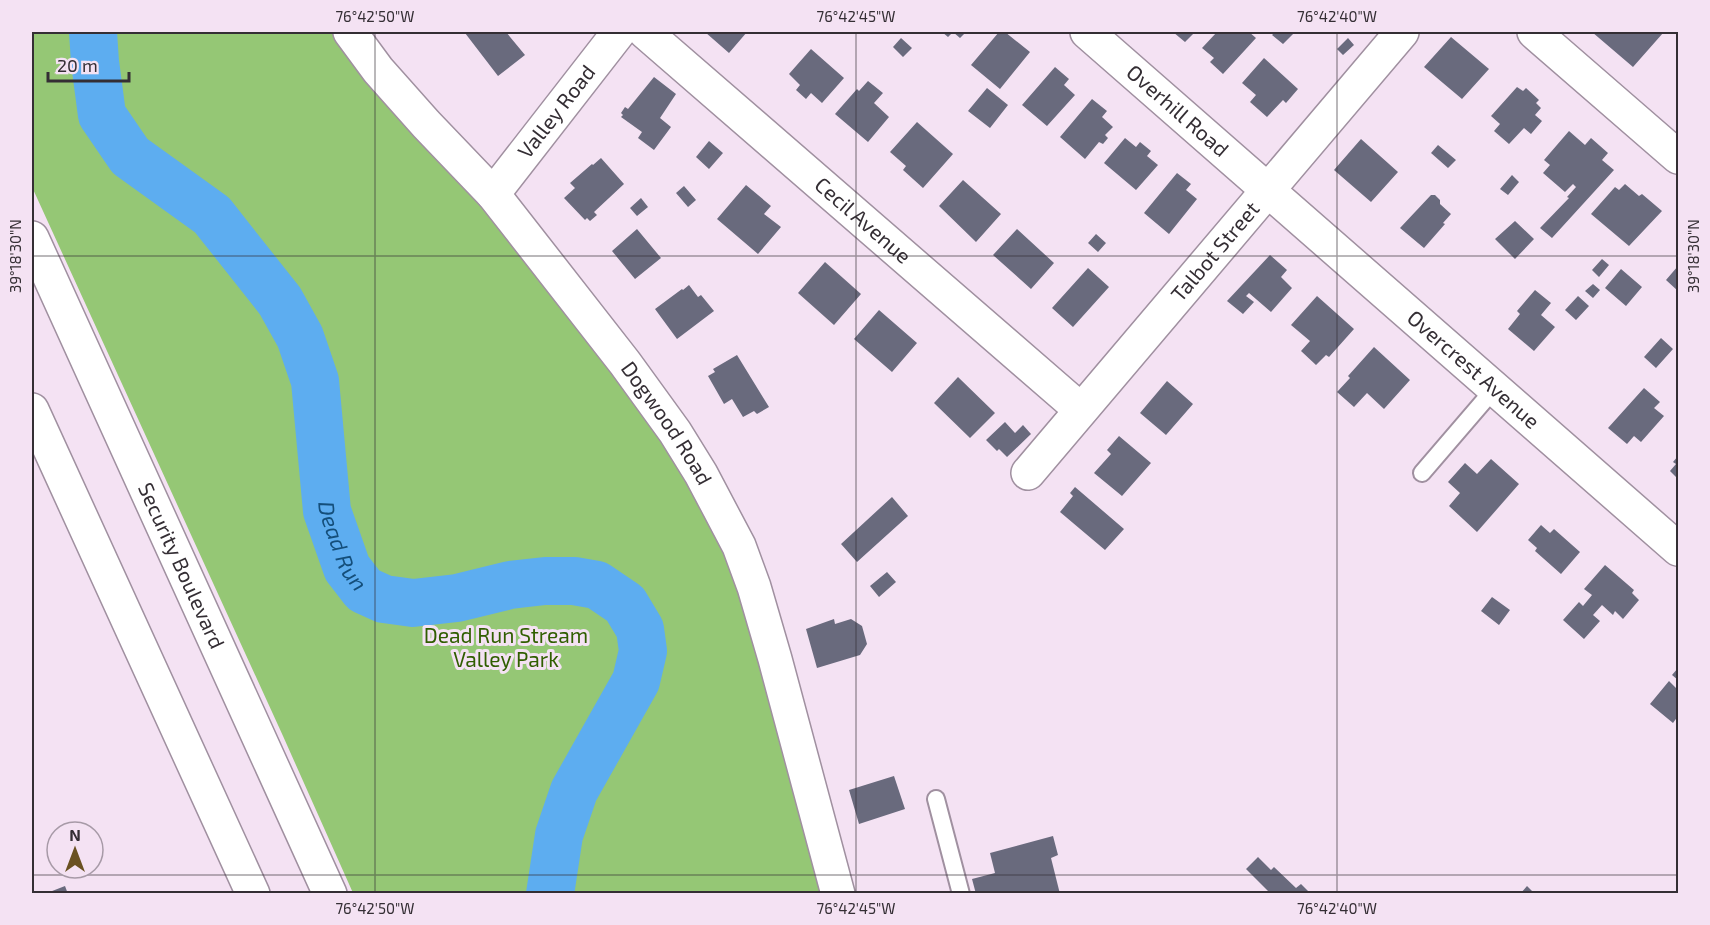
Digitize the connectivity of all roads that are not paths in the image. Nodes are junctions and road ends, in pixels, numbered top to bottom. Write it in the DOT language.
graph roads {
  1 [pos="350,32"];
  2 [pos="619,32"];
  3 [pos="645,32"];
  4 [pos="1087,32"];
  5 [pos="1402,32"];
  6 [pos="1534,32"];
  7 [pos="1678,157"];
  8 [pos="1268,190"];
  9 [pos="493,194"];
  10 [pos="32,238"];
  11 [pos="1495,388"];
  12 [pos="32,410"];
  13 [pos="1082,410"];
  14 [pos="1028,473"];
  15 [pos="1422,473"];
  16 [pos="1678,549"];
  17 [pos="936,799"];
  18 [pos="253,894"];
  19 [pos="330,894"];
  20 [pos="838,894"];
  21 [pos="961,894"];
  1 -- 9 [label="street, Dogwood Road"];
  2 -- 9 [label="street, Valley Road"];
  3 -- 13 [label="street, Cecil Avenue"];
  4 -- 8 [label="street, Overhill Road"];
  5 -- 8 [label="street, Talbot Street"];
  6 -- 7 [label="street"];
  8 -- 11 [label="street, Overcrest Avenue"];
  8 -- 13 [label="street, Talbot Street"];
  9 -- 20 [label="street, Dogwood Road"];
  10 -- 19 [label="street, Security Boulevard"];
  11 -- 15 [label="lane"];
  11 -- 16 [label="street, Overcrest Avenue"];
  12 -- 18 [label="street"];
  13 -- 14 [label="street, Talbot Street"];
  17 -- 21 [label="lane"];
}
